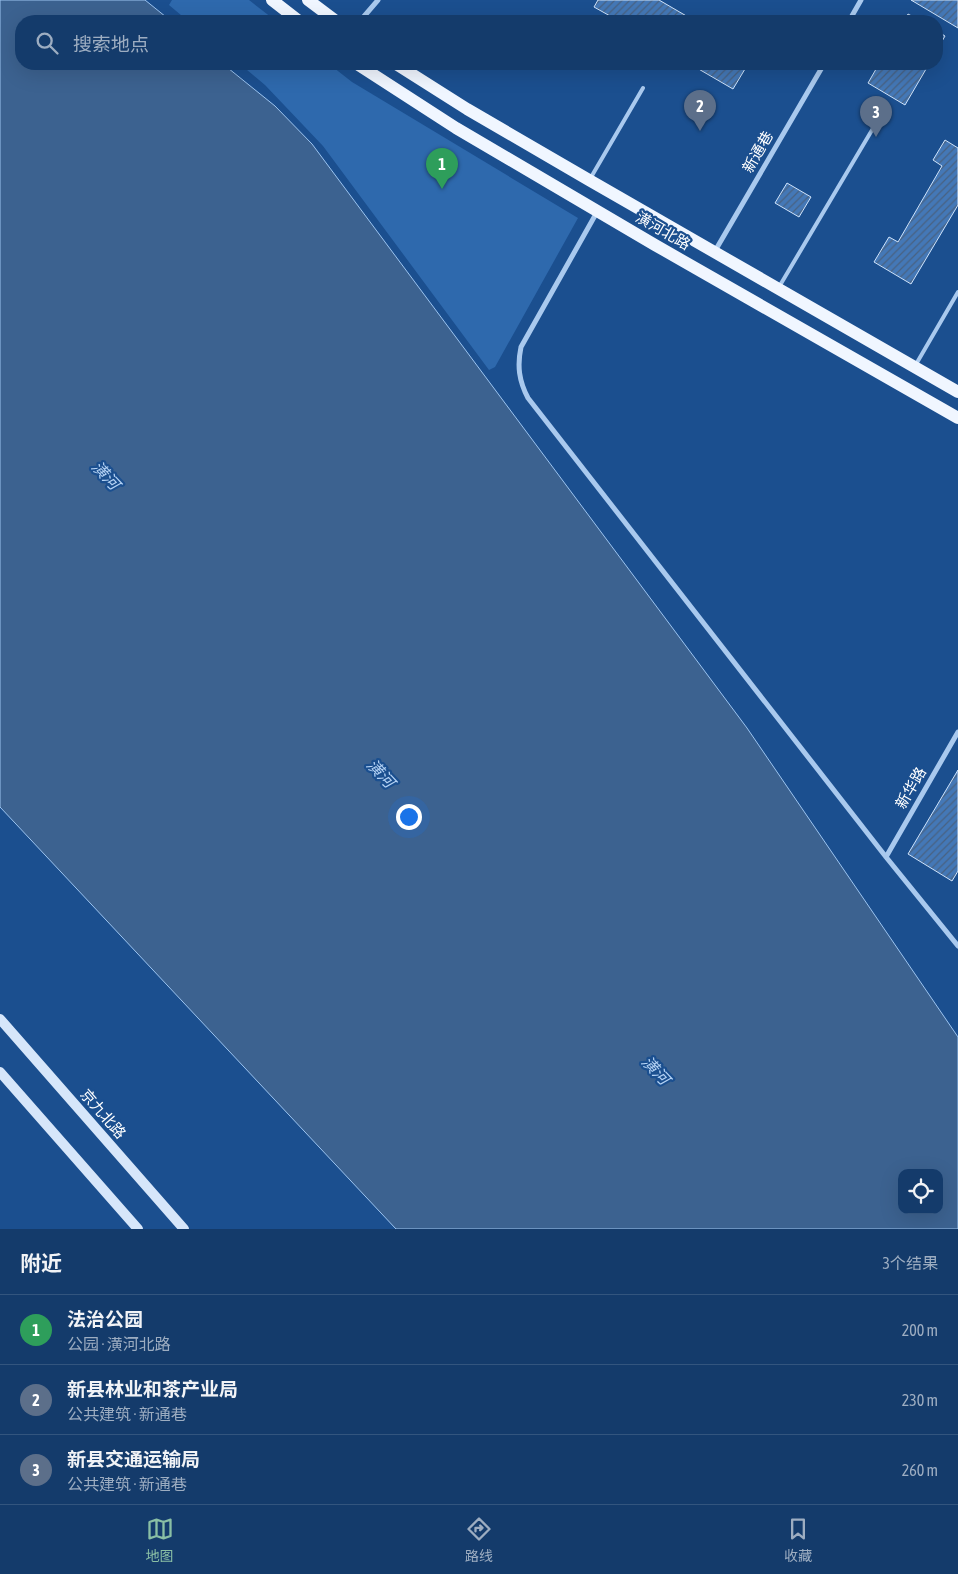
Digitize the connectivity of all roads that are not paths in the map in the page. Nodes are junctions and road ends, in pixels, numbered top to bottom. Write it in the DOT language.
graph roads {
  1 [pos="272,0"];
  2 [pos="308,0"];
  3 [pos="378,0"];
  4 [pos="861,0"];
  5 [pos="291,15"];
  6 [pos="328,15"];
  7 [pos="365,15"];
  8 [pos="852,15"];
  9 [pos="366,70"];
  10 [pos="405,70"];
  11 [pos="821,70"];
  12 [pos="643,88"];
  13 [pos="875,125"];
  14 [pos="589,180"];
  15 [pos="597,211"];
  16 [pos="714,253"];
  17 [pos="778,290"];
  18 [pos="958,292"];
  19 [pos="914,367"];
  20 [pos="958,392"];
  21 [pos="958,418"];
  22 [pos="958,732"];
  23 [pos="886,857"];
  24 [pos="958,946"];
  25 [pos="0,1019"];
  26 [pos="0,1072"];
  27 [pos="138,1229"];
  28 [pos="184,1229"];
  1 -- 5 [label="main road"];
  2 -- 6 [label="main road"];
  3 -- 7 [label="street"];
  4 -- 8 [label="street"];
  9 -- 15 [label="main road, 潢河北路"];
  10 -- 14 [label="main road, 潢河北路"];
  11 -- 16 [label="street, 新通巷"];
  12 -- 14 [label="lane"];
  13 -- 17 [label="lane"];
  14 -- 16 [label="main road, 潢河北路"];
  15 -- 21 [label="main road, 潢河北路"];
  15 -- 23 [label="street"];
  16 -- 17 [label="main road, 潢河北路"];
  17 -- 19 [label="main road, 潢河北路"];
  18 -- 19 [label="lane"];
  19 -- 20 [label="main road, 潢河北路"];
  22 -- 23 [label="street, 新华路"];
  23 -- 24 [label="street"];
  25 -- 28 [label="main road, 京九北路"];
  26 -- 27 [label="main road"];
}
